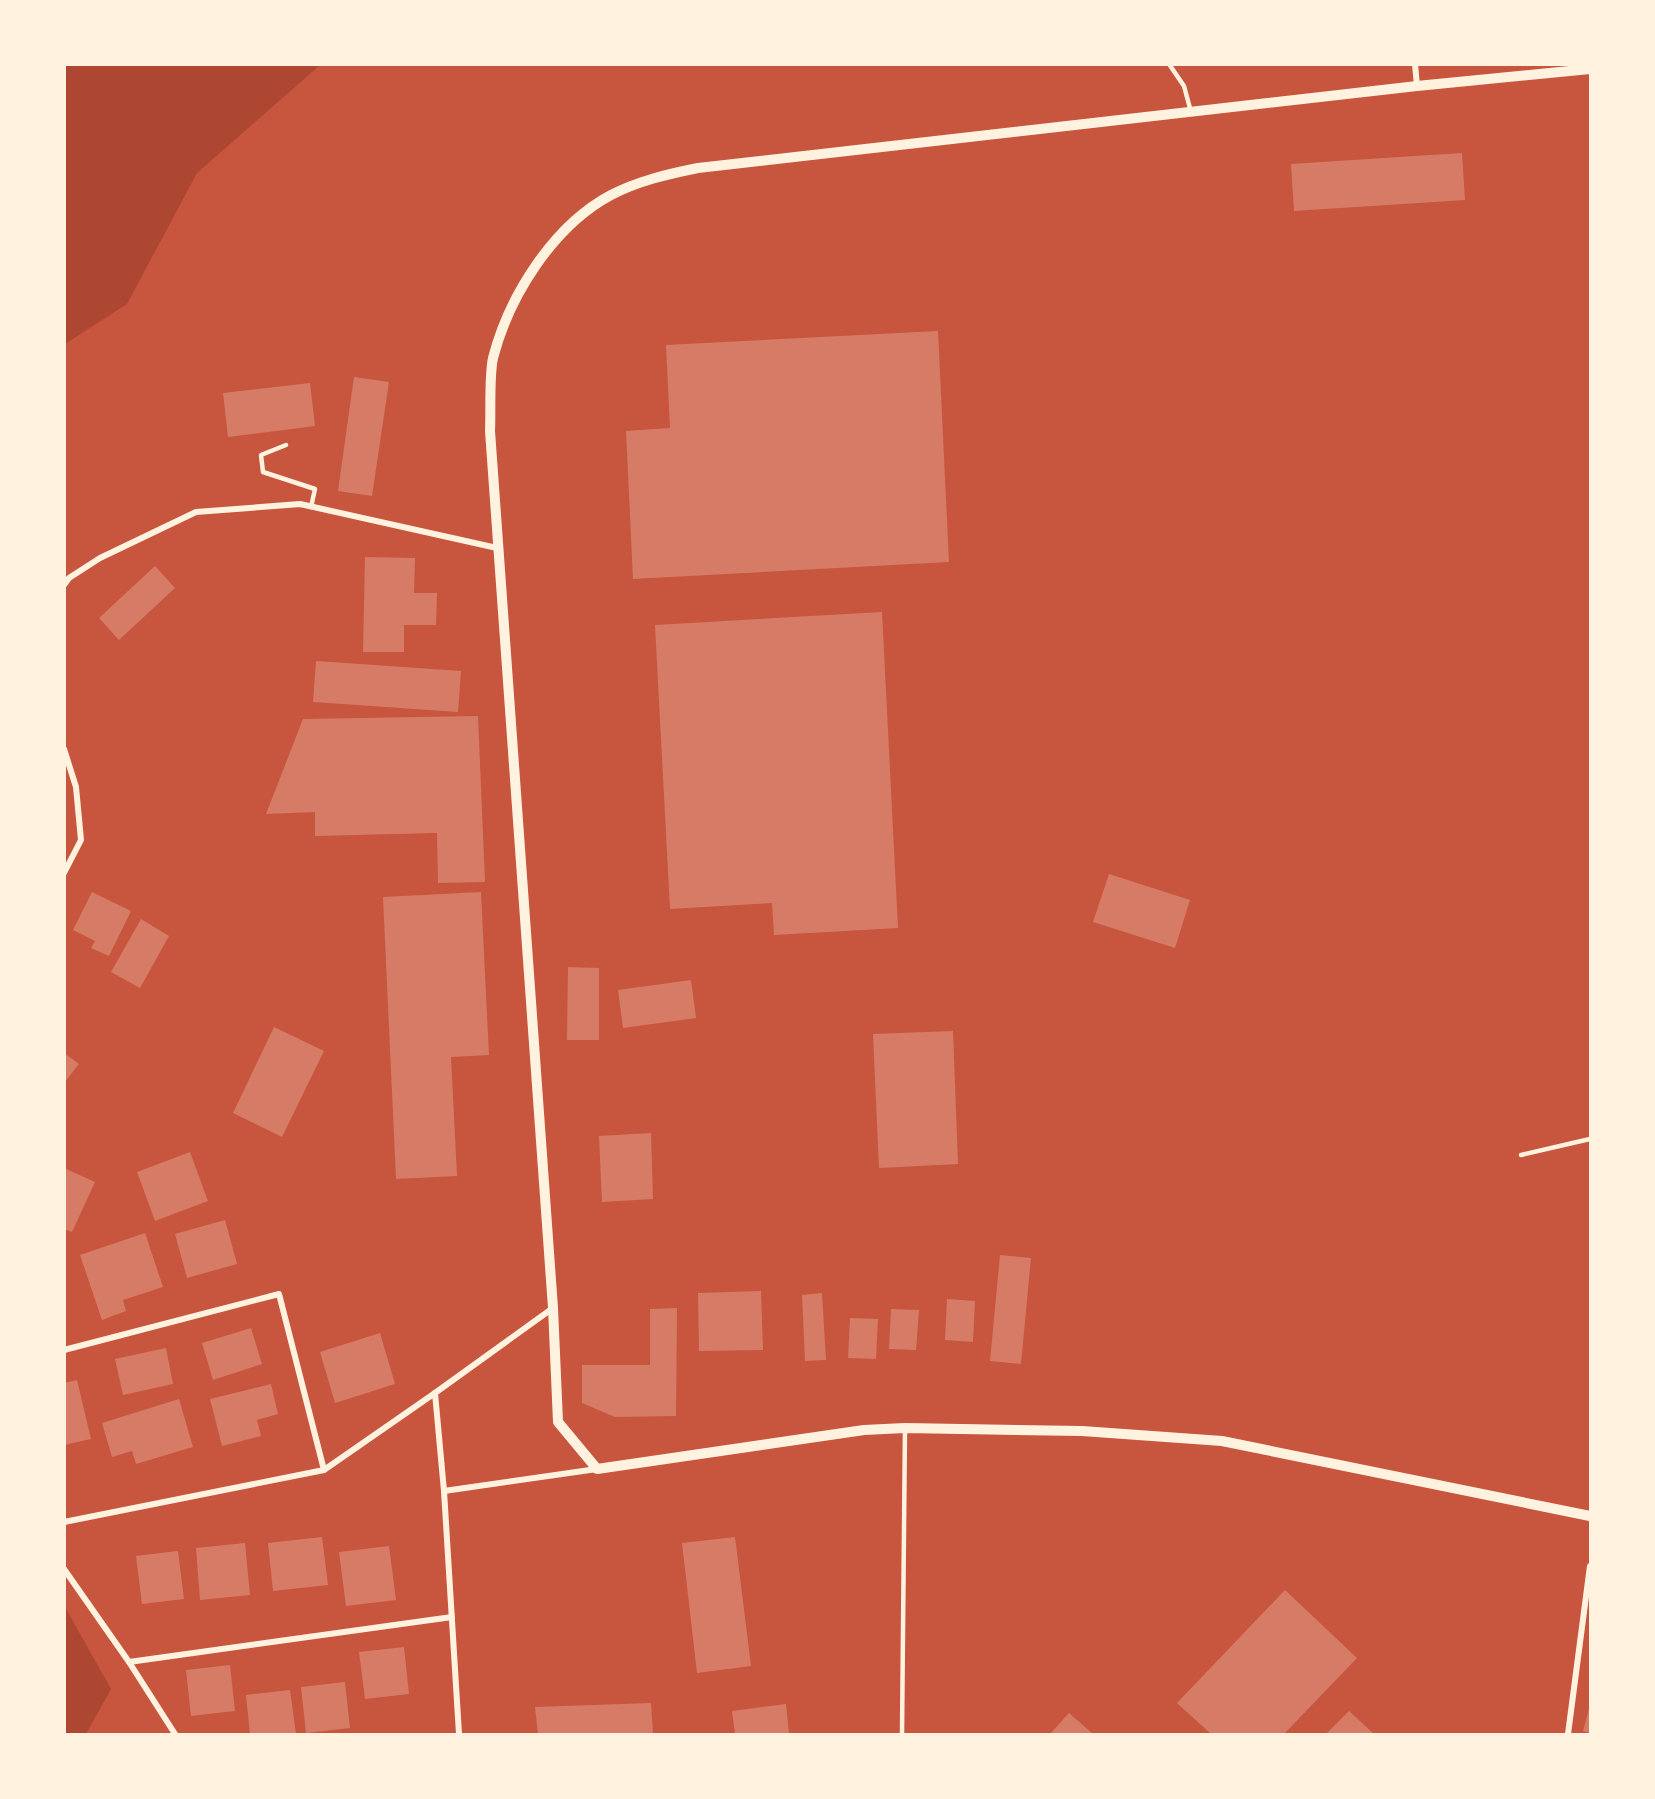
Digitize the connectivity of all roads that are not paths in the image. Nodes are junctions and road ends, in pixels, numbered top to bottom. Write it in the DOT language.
graph roads {
  1 [pos="1169,64"];
  2 [pos="1415,64"];
  3 [pos="1590,69"];
  4 [pos="1417,86"];
  5 [pos="1191,112"];
  6 [pos="285,445"];
  7 [pos="311,507"];
  8 [pos="497,548"];
  9 [pos="64,585"];
  10 [pos="64,749"];
  11 [pos="64,873"];
  12 [pos="1590,1139"];
  13 [pos="1521,1155"];
  14 [pos="553,1308"];
  15 [pos="64,1350"];
  16 [pos="435,1393"];
  17 [pos="905,1428"];
  18 [pos="597,1469"];
  19 [pos="324,1470"];
  20 [pos="444,1491"];
  21 [pos="1590,1516"];
  22 [pos="64,1522"];
  23 [pos="1590,1566"];
  24 [pos="64,1569"];
  25 [pos="452,1617"];
  26 [pos="129,1662"];
  27 [pos="175,1734"];
  28 [pos="459,1734"];
  29 [pos="902,1734"];
  30 [pos="1568,1734"];
  1 -- 5 [label="lane"];
  2 -- 4 [label="street"];
  3 -- 4 [label="street"];
  4 -- 5 [label="street"];
  5 -- 8 [label="street"];
  6 -- 7 [label="lane"];
  7 -- 8 [label="street"];
  7 -- 9 [label="street"];
  8 -- 14 [label="street"];
  10 -- 11 [label="street"];
  12 -- 13 [label="lane"];
  14 -- 16 [label="street"];
  14 -- 18 [label="street"];
  15 -- 19 [label="street"];
  16 -- 19 [label="street"];
  16 -- 20 [label="street"];
  17 -- 18 [label="street"];
  17 -- 21 [label="street"];
  17 -- 29 [label="lane"];
  18 -- 20 [label="street"];
  19 -- 22 [label="street"];
  20 -- 25 [label="street"];
  23 -- 30 [label="street"];
  24 -- 26 [label="street"];
  25 -- 26 [label="street"];
  25 -- 28 [label="street"];
  26 -- 27 [label="street"];
}
